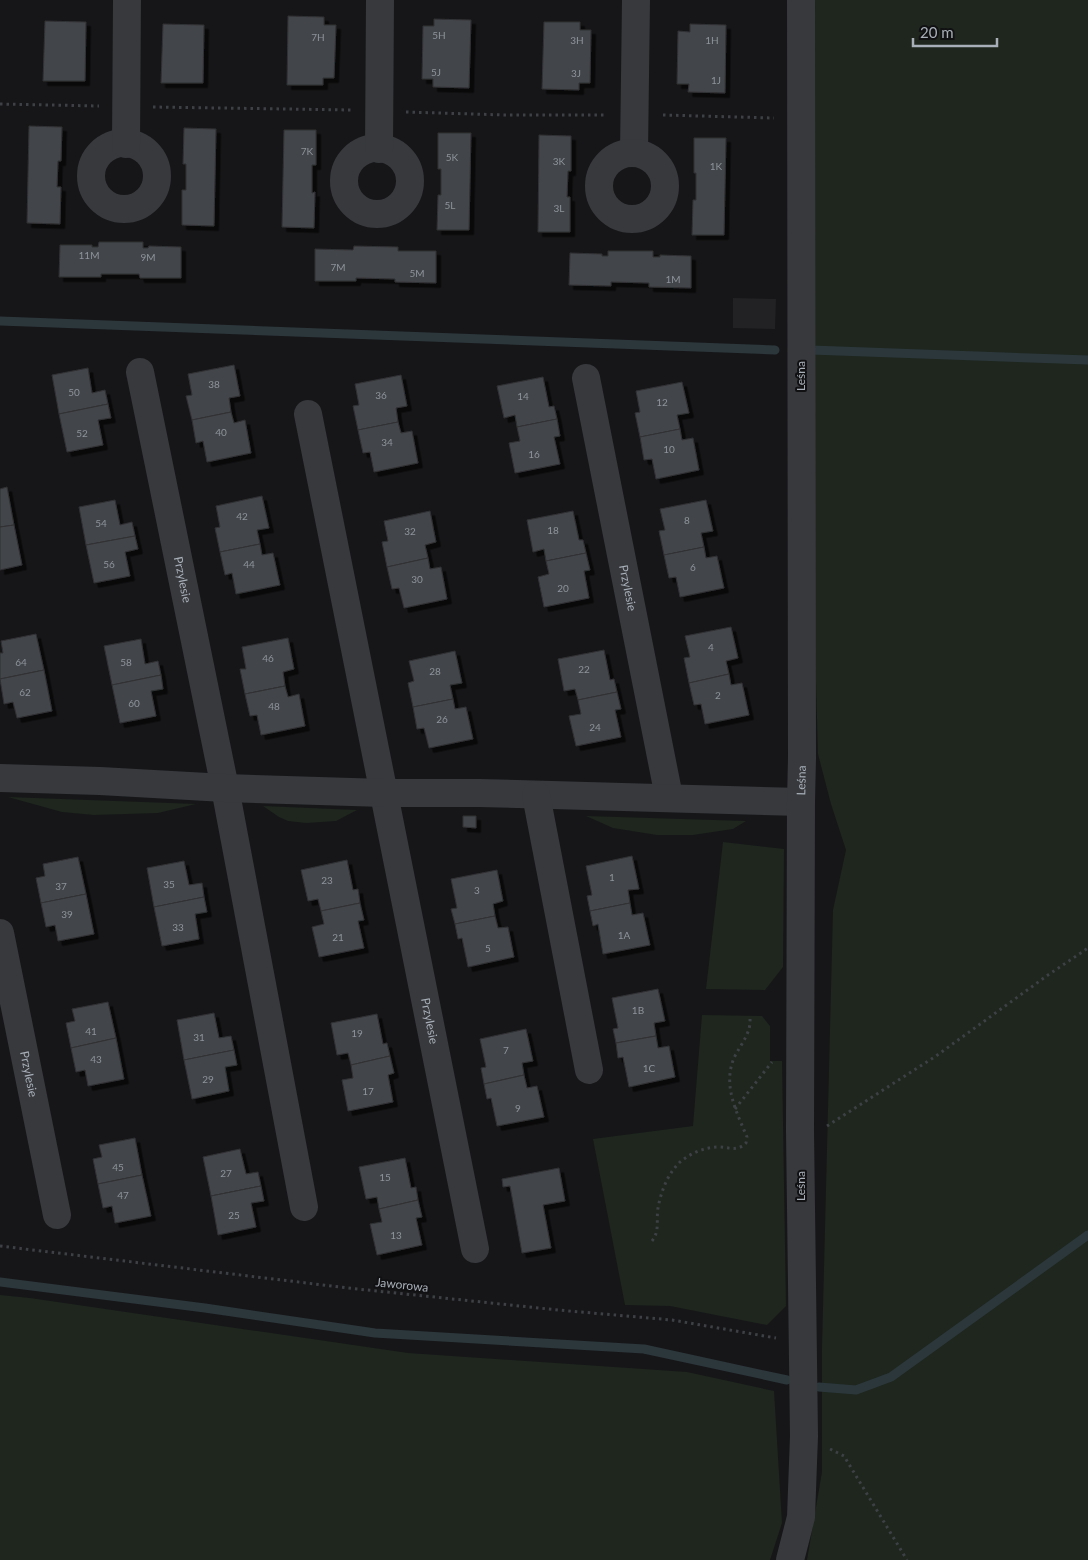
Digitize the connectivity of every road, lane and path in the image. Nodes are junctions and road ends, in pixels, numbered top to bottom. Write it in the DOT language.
graph roads {
  1 [pos="127,0"];
  2 [pos="380,0"];
  3 [pos="636,0"];
  4 [pos="800,0"];
  5 [pos="126,144"];
  6 [pos="379,148"];
  7 [pos="634,153"];
  8 [pos="140,372"];
  9 [pos="586,378"];
  10 [pos="308,414"];
  11 [pos="0,778"];
  12 [pos="224,788"];
  13 [pos="384,793"];
  14 [pos="536,795"];
  15 [pos="669,797"];
  16 [pos="800,802"];
  17 [pos="0,933"];
  18 [pos="1088,948"];
  19 [pos="750,1018"];
  20 [pos="800,1044"];
  21 [pos="589,1070"];
  22 [pos="735,1109"];
  23 [pos="800,1131"];
  24 [pos="304,1207"];
  25 [pos="57,1215"];
  26 [pos="652,1241"];
  27 [pos="0,1246"];
  28 [pos="475,1249"];
  29 [pos="802,1343"];
  30 [pos="804,1436"];
  31 [pos="790,1560"];
  32 [pos="907,1560"];
  1 -- 5 [label="street"];
  2 -- 6 [label="street"];
  3 -- 7 [label="street"];
  4 -- 16 [label="street, Leśna"];
  8 -- 12 [label="street, Przylesie"];
  9 -- 15 [label="street, Przylesie"];
  10 -- 13 [label="street, Przylesie"];
  11 -- 12 [label="street"];
  12 -- 13 [label="street"];
  12 -- 24 [label="street, Przylesie"];
  13 -- 14 [label="street"];
  13 -- 28 [label="street, Przylesie"];
  14 -- 15 [label="street"];
  14 -- 21 [label="street"];
  15 -- 16 [label="street"];
  16 -- 20 [label="street, Leśna"];
  17 -- 25 [label="street, Przylesie"];
  18 -- 23 [label="path"];
  19 -- 22 [label="path"];
  20 -- 22 [label="path"];
  20 -- 23 [label="street, Leśna"];
  22 -- 26 [label="path"];
  23 -- 29 [label="street, Leśna"];
  27 -- 29 [label="path, Jaworowa"];
  29 -- 30 [label="street, Leśna"];
  30 -- 31 [label="street, Leśna"];
  30 -- 32 [label="path"];
}
